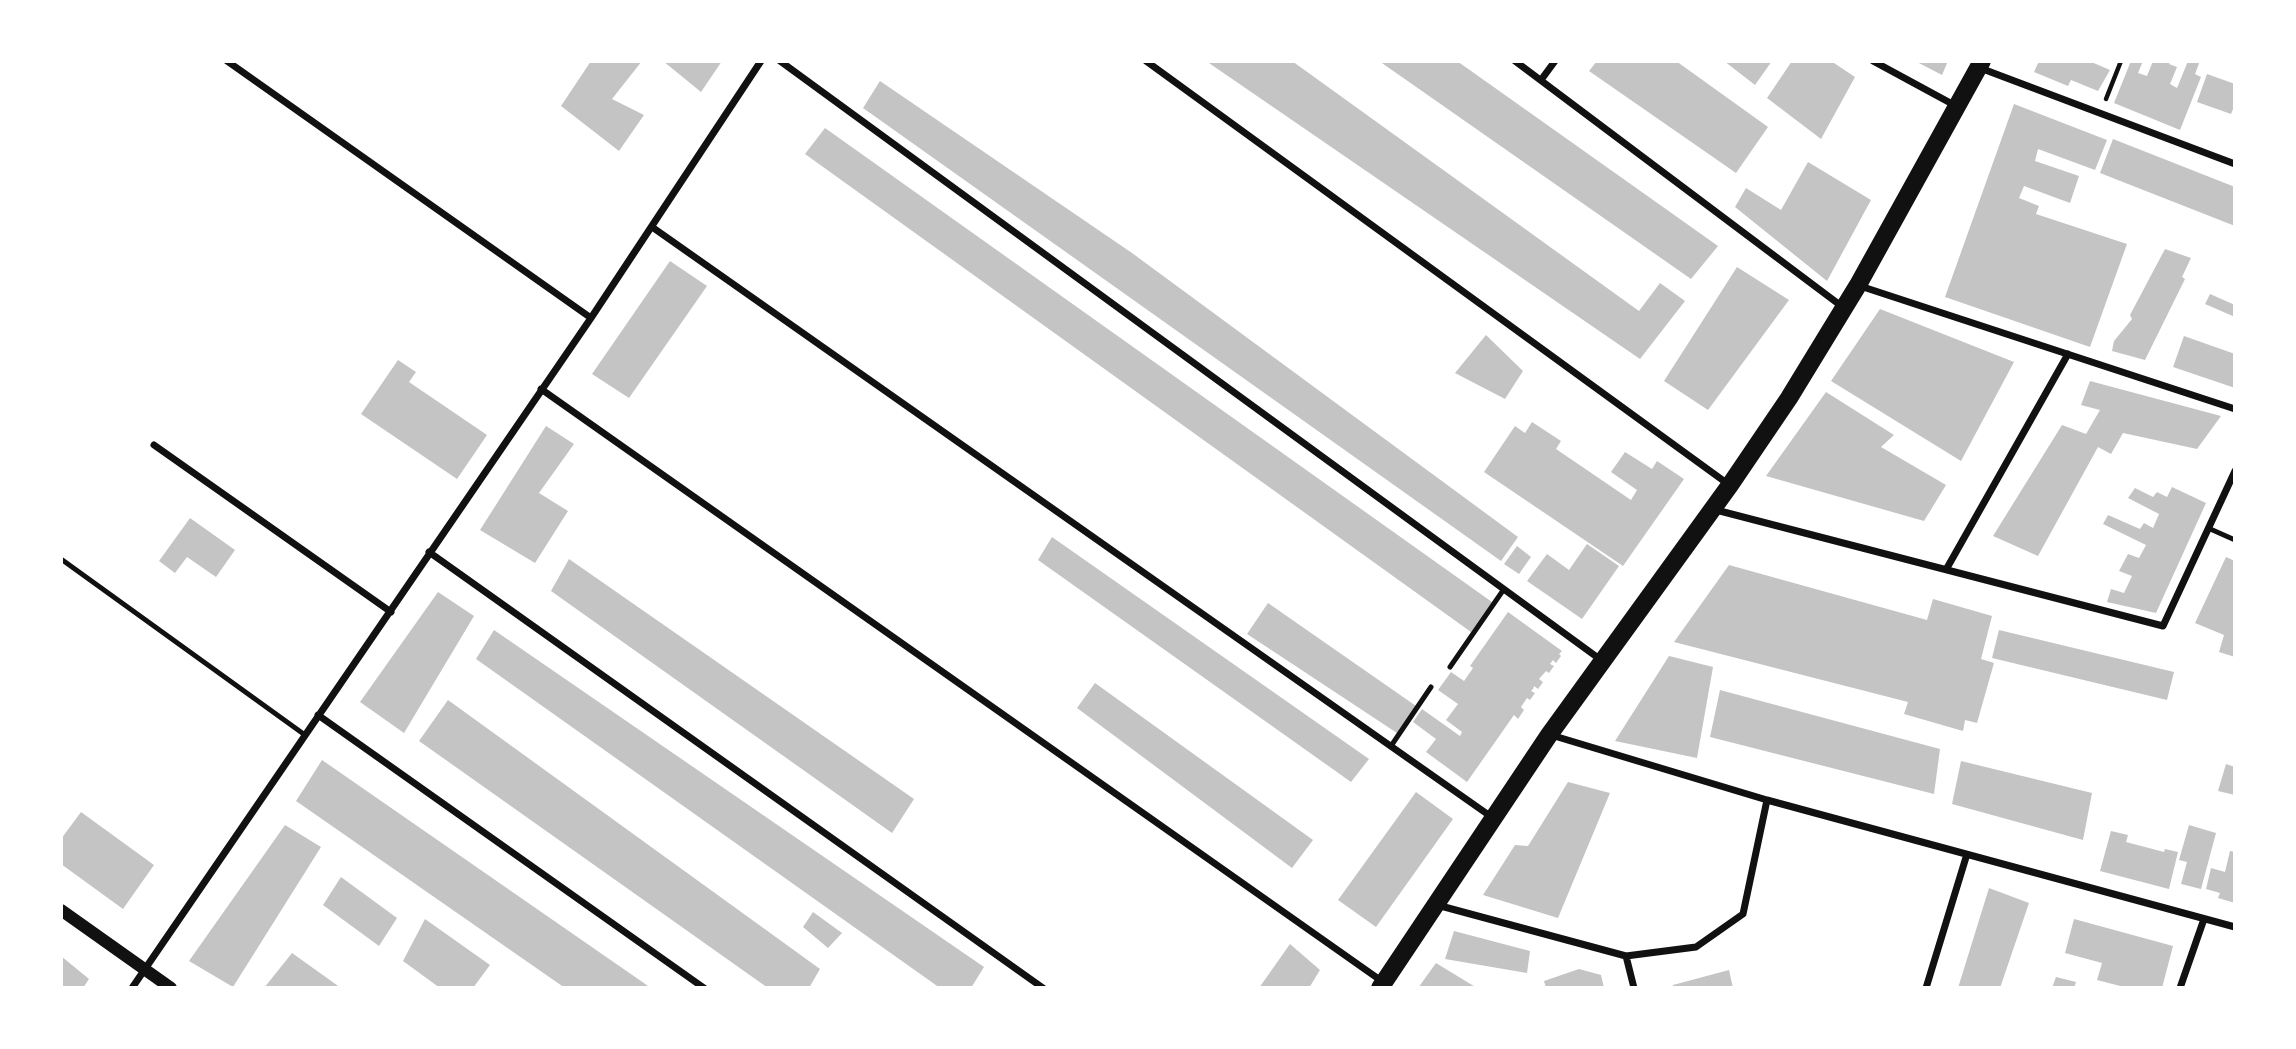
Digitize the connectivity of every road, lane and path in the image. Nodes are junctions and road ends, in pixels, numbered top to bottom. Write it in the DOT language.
graph roads {
  1 [pos="228,61"];
  2 [pos="761,61"];
  3 [pos="780,61"];
  4 [pos="1146,61"];
  5 [pos="1515,61"];
  6 [pos="1555,61"];
  7 [pos="1873,61"];
  8 [pos="2121,61"];
  9 [pos="1980,64"];
  10 [pos="1541,80"];
  11 [pos="1957,106"];
  12 [pos="2100,113"];
  13 [pos="2235,164"];
  14 [pos="652,227"];
  15 [pos="1858,285"];
  16 [pos="1845,309"];
  17 [pos="591,318"];
  18 [pos="2068,354"];
  19 [pos="541,389"];
  20 [pos="2235,409"];
  21 [pos="154,445"];
  22 [pos="2235,471"];
  23 [pos="1730,485"];
  24 [pos="1712,509"];
  25 [pos="2208,528"];
  26 [pos="2235,540"];
  27 [pos="429,552"];
  28 [pos="61,559"];
  29 [pos="1947,568"];
  30 [pos="1504,589"];
  31 [pos="391,612"];
  32 [pos="1602,660"];
  33 [pos="1450,667"];
  34 [pos="1432,687"];
  35 [pos="318,715"];
  36 [pos="305,735"];
  37 [pos="1549,735"];
  38 [pos="1391,746"];
  39 [pos="1768,800"];
  40 [pos="1494,819"];
  41 [pos="1967,854"];
  42 [pos="1436,905"];
  43 [pos="61,911"];
  44 [pos="2204,919"];
  45 [pos="2235,927"];
  46 [pos="1626,956"];
  47 [pos="144,970"];
  48 [pos="1381,985"];
  49 [pos="132,988"];
  50 [pos="171,988"];
  51 [pos="704,988"];
  52 [pos="1043,988"];
  53 [pos="1634,988"];
  54 [pos="1926,988"];
  55 [pos="2180,988"];
  1 -- 17 [label="street"];
  2 -- 14 [label="street"];
  3 -- 30 [label="street"];
  4 -- 23 [label="street"];
  5 -- 10 [label="street"];
  6 -- 10 [label="street"];
  7 -- 11 [label="street"];
  8 -- 12 [label="path"];
  9 -- 11 [label="main road"];
  9 -- 12 [label="street"];
  10 -- 16 [label="street"];
  11 -- 15 [label="main road"];
  12 -- 13 [label="street"];
  14 -- 17 [label="street"];
  14 -- 38 [label="street"];
  15 -- 16 [label="main road"];
  15 -- 18 [label="street"];
  16 -- 23 [label="main road"];
  17 -- 19 [label="street"];
  18 -- 20 [label="street"];
  18 -- 29 [label="street"];
  19 -- 27 [label="street"];
  19 -- 48 [label="street"];
  21 -- 31 [label="street"];
  22 -- 25 [label="street"];
  23 -- 24 [label="main road"];
  24 -- 29 [label="street"];
  24 -- 32 [label="main road"];
  25 -- 26 [label="lane"];
  25 -- 29 [label="street"];
  27 -- 31 [label="street"];
  27 -- 52 [label="street"];
  28 -- 36 [label="lane"];
  30 -- 32 [label="street"];
  30 -- 33 [label="lane"];
  31 -- 35 [label="street"];
  32 -- 37 [label="main road"];
  34 -- 38 [label="lane"];
  35 -- 36 [label="street"];
  35 -- 51 [label="street"];
  36 -- 47 [label="street"];
  37 -- 39 [label="street"];
  37 -- 40 [label="main road"];
  38 -- 40 [label="street"];
  39 -- 41 [label="street"];
  39 -- 46 [label="street"];
  40 -- 42 [label="main road"];
  41 -- 44 [label="street"];
  41 -- 54 [label="street"];
  42 -- 46 [label="street"];
  42 -- 48 [label="main road"];
  43 -- 47 [label="street"];
  44 -- 45 [label="street"];
  44 -- 55 [label="street"];
  46 -- 53 [label="street"];
  47 -- 49 [label="street"];
  47 -- 50 [label="street"];
}
